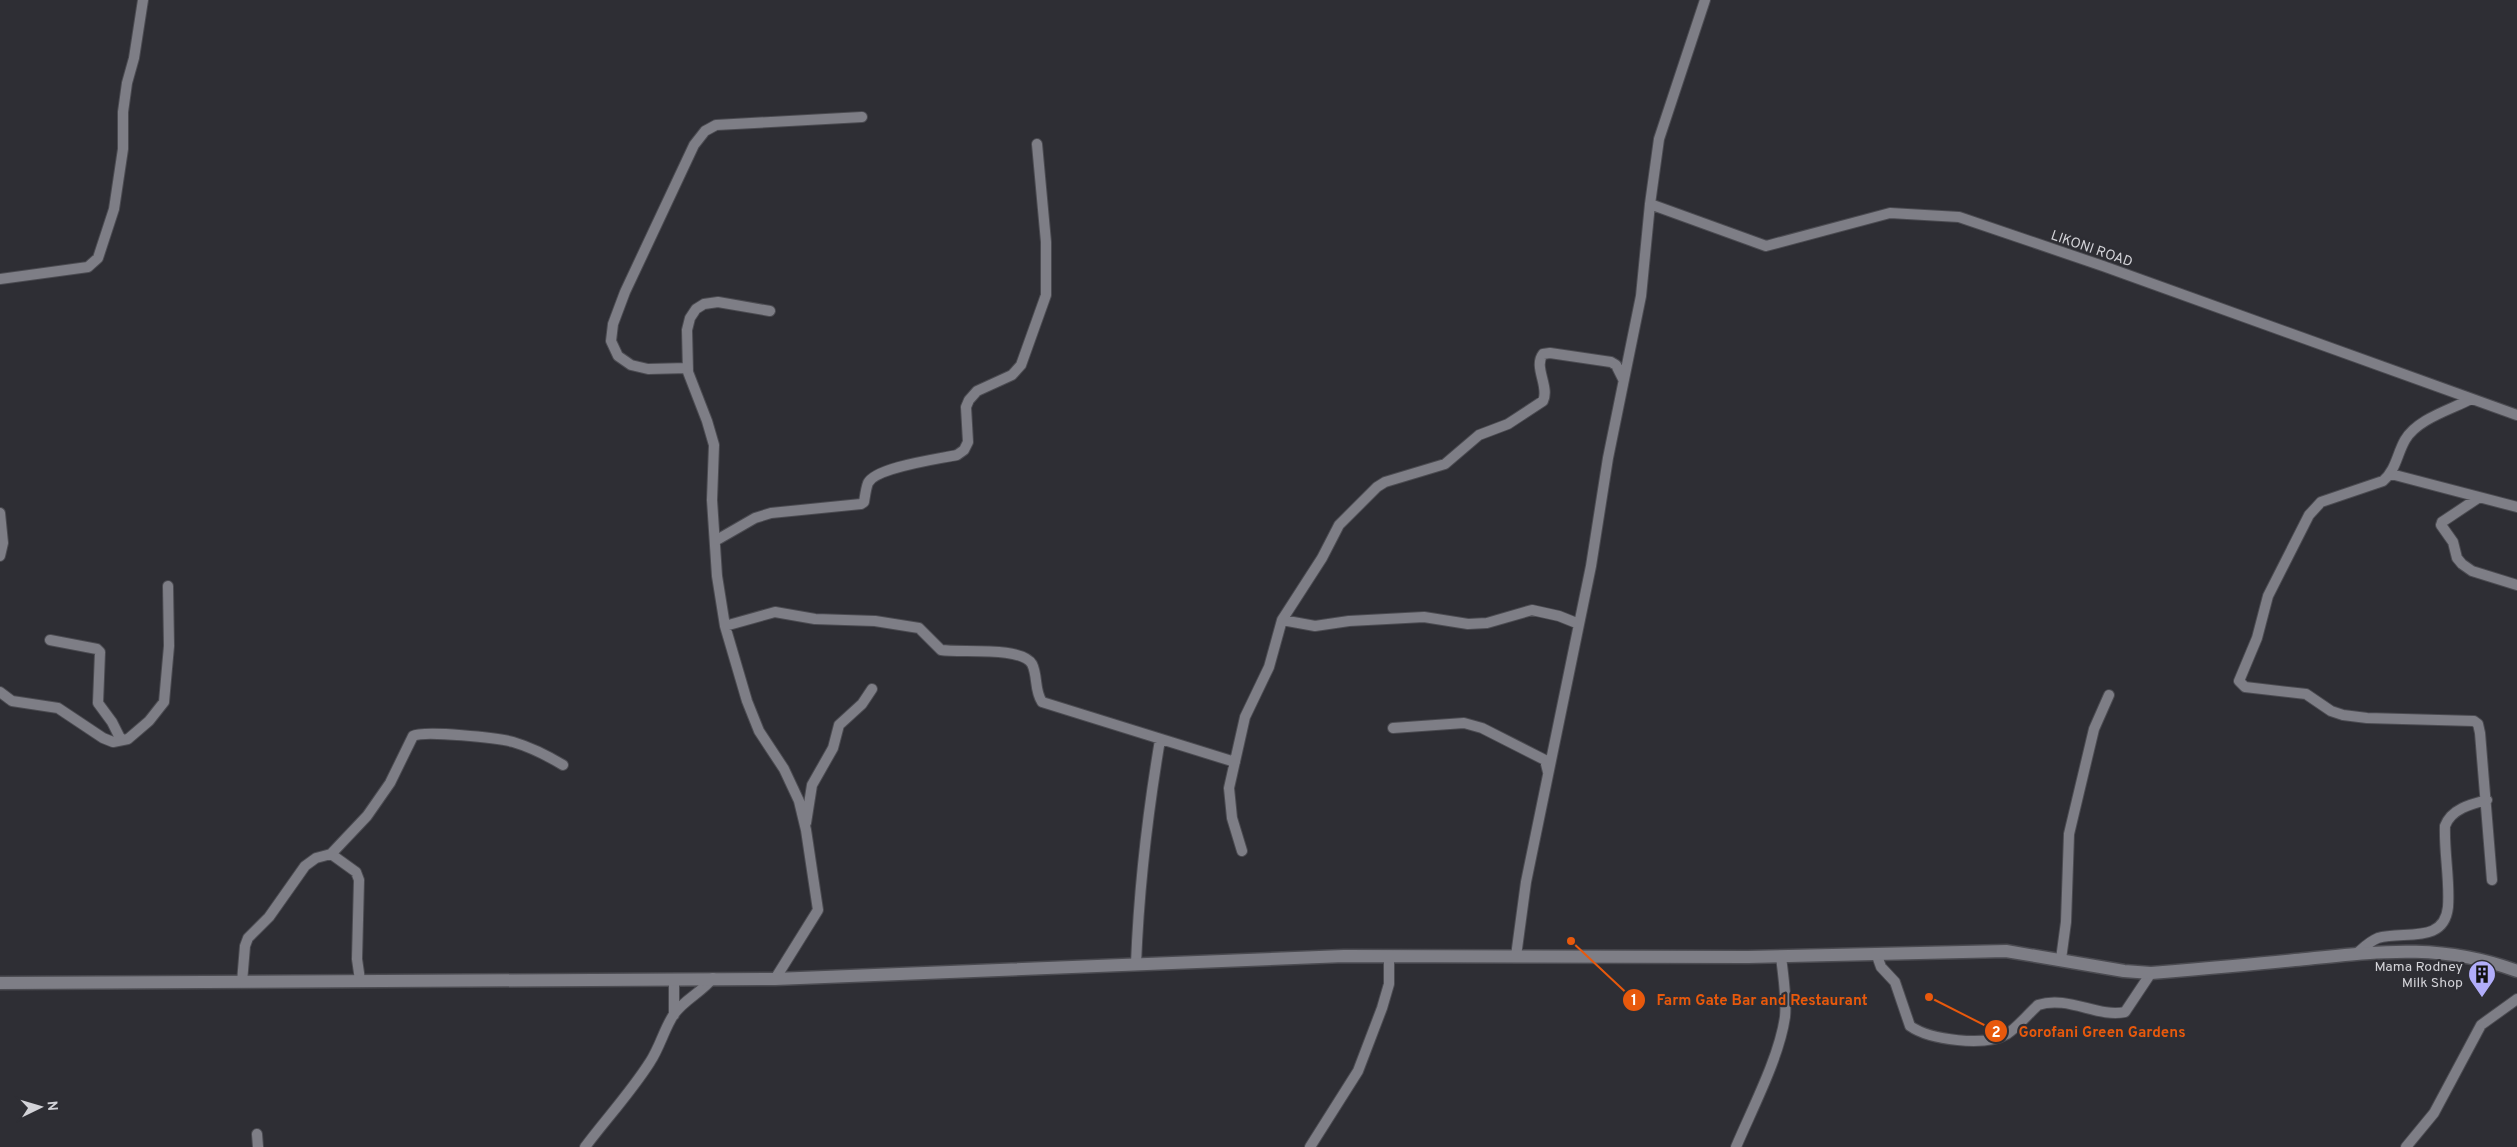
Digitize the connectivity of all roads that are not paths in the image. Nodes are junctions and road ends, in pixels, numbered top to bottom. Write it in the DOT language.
graph roads {
  1 [pos="143,0"];
  2 [pos="1704,0"];
  3 [pos="862,117"];
  4 [pos="1037,144"];
  5 [pos="1650,204"];
  6 [pos="0,279"];
  7 [pos="770,310"];
  8 [pos="688,368"];
  9 [pos="1623,379"];
  10 [pos="2471,399"];
  11 [pos="2517,415"];
  12 [pos="2391,474"];
  13 [pos="2478,498"];
  14 [pos="2517,507"];
  15 [pos="0,514"];
  16 [pos="715,541"];
  17 [pos="0,556"];
  18 [pos="2517,585"];
  19 [pos="168,586"];
  20 [pos="1282,620"];
  21 [pos="1579,624"];
  22 [pos="725,626"];
  23 [pos="50,640"];
  24 [pos="872,689"];
  25 [pos="0,692"];
  26 [pos="2109,695"];
  27 [pos="1393,728"];
  28 [pos="120,740"];
  29 [pos="1160,740"];
  30 [pos="1235,762"];
  31 [pos="563,765"];
  32 [pos="1548,774"];
  33 [pos="2486,800"];
  34 [pos="805,827"];
  35 [pos="1242,851"];
  36 [pos="331,854"];
  37 [pos="2492,880"];
  38 [pos="1876,952"];
  39 [pos="2356,954"];
  40 [pos="1389,956"];
  41 [pos="1516,956"];
  42 [pos="1781,956"];
  43 [pos="2061,959"];
  44 [pos="1136,964"];
  45 [pos="2517,971"];
  46 [pos="2151,973"];
  47 [pos="713,978"];
  48 [pos="774,979"];
  49 [pos="360,980"];
  50 [pos="674,980"];
  51 [pos="242,982"];
  52 [pos="0,983"];
  53 [pos="2517,999"];
  54 [pos="674,1015"];
  55 [pos="257,1134"];
  56 [pos="258,1147"];
  57 [pos="584,1147"];
  58 [pos="1310,1147"];
  59 [pos="1736,1147"];
  60 [pos="2406,1147"];
  1 -- 6 [label="street"];
  2 -- 5 [label="street"];
  3 -- 8 [label="street"];
  4 -- 16 [label="street"];
  5 -- 9 [label="street"];
  5 -- 10 [label="street, LIKONI ROAD"];
  7 -- 8 [label="street"];
  8 -- 16 [label="street"];
  9 -- 20 [label="street"];
  9 -- 21 [label="street"];
  10 -- 11 [label="street, LIKONI ROAD"];
  10 -- 12 [label="street"];
  12 -- 13 [label="street"];
  12 -- 33 [label="street"];
  13 -- 14 [label="street"];
  13 -- 18 [label="street"];
  15 -- 17 [label="street"];
  16 -- 22 [label="street"];
  19 -- 28 [label="street"];
  20 -- 21 [label="street"];
  20 -- 30 [label="street"];
  21 -- 32 [label="street"];
  22 -- 29 [label="street"];
  22 -- 34 [label="street"];
  23 -- 28 [label="street"];
  24 -- 34 [label="street"];
  25 -- 28 [label="street"];
  26 -- 43 [label="street"];
  27 -- 32 [label="street"];
  29 -- 30 [label="street"];
  29 -- 44 [label="street"];
  30 -- 35 [label="street"];
  31 -- 36 [label="street"];
  32 -- 41 [label="street"];
  33 -- 37 [label="street"];
  33 -- 39 [label="street"];
  34 -- 48 [label="street"];
  36 -- 49 [label="street"];
  36 -- 51 [label="street"];
  38 -- 42 [label="street"];
  38 -- 43 [label="street"];
  38 -- 46 [label="street"];
  39 -- 45 [label="street"];
  39 -- 46 [label="street"];
  40 -- 41 [label="street"];
  40 -- 44 [label="street"];
  40 -- 58 [label="street"];
  41 -- 42 [label="street"];
  42 -- 59 [label="street"];
  43 -- 46 [label="street"];
  44 -- 48 [label="street"];
  47 -- 48 [label="street"];
  47 -- 50 [label="street"];
  47 -- 54 [label="street"];
  49 -- 50 [label="street"];
  49 -- 51 [label="street"];
  50 -- 54 [label="street"];
  51 -- 52 [label="street"];
  53 -- 60 [label="street"];
  54 -- 57 [label="street"];
  55 -- 56 [label="street"];
}
